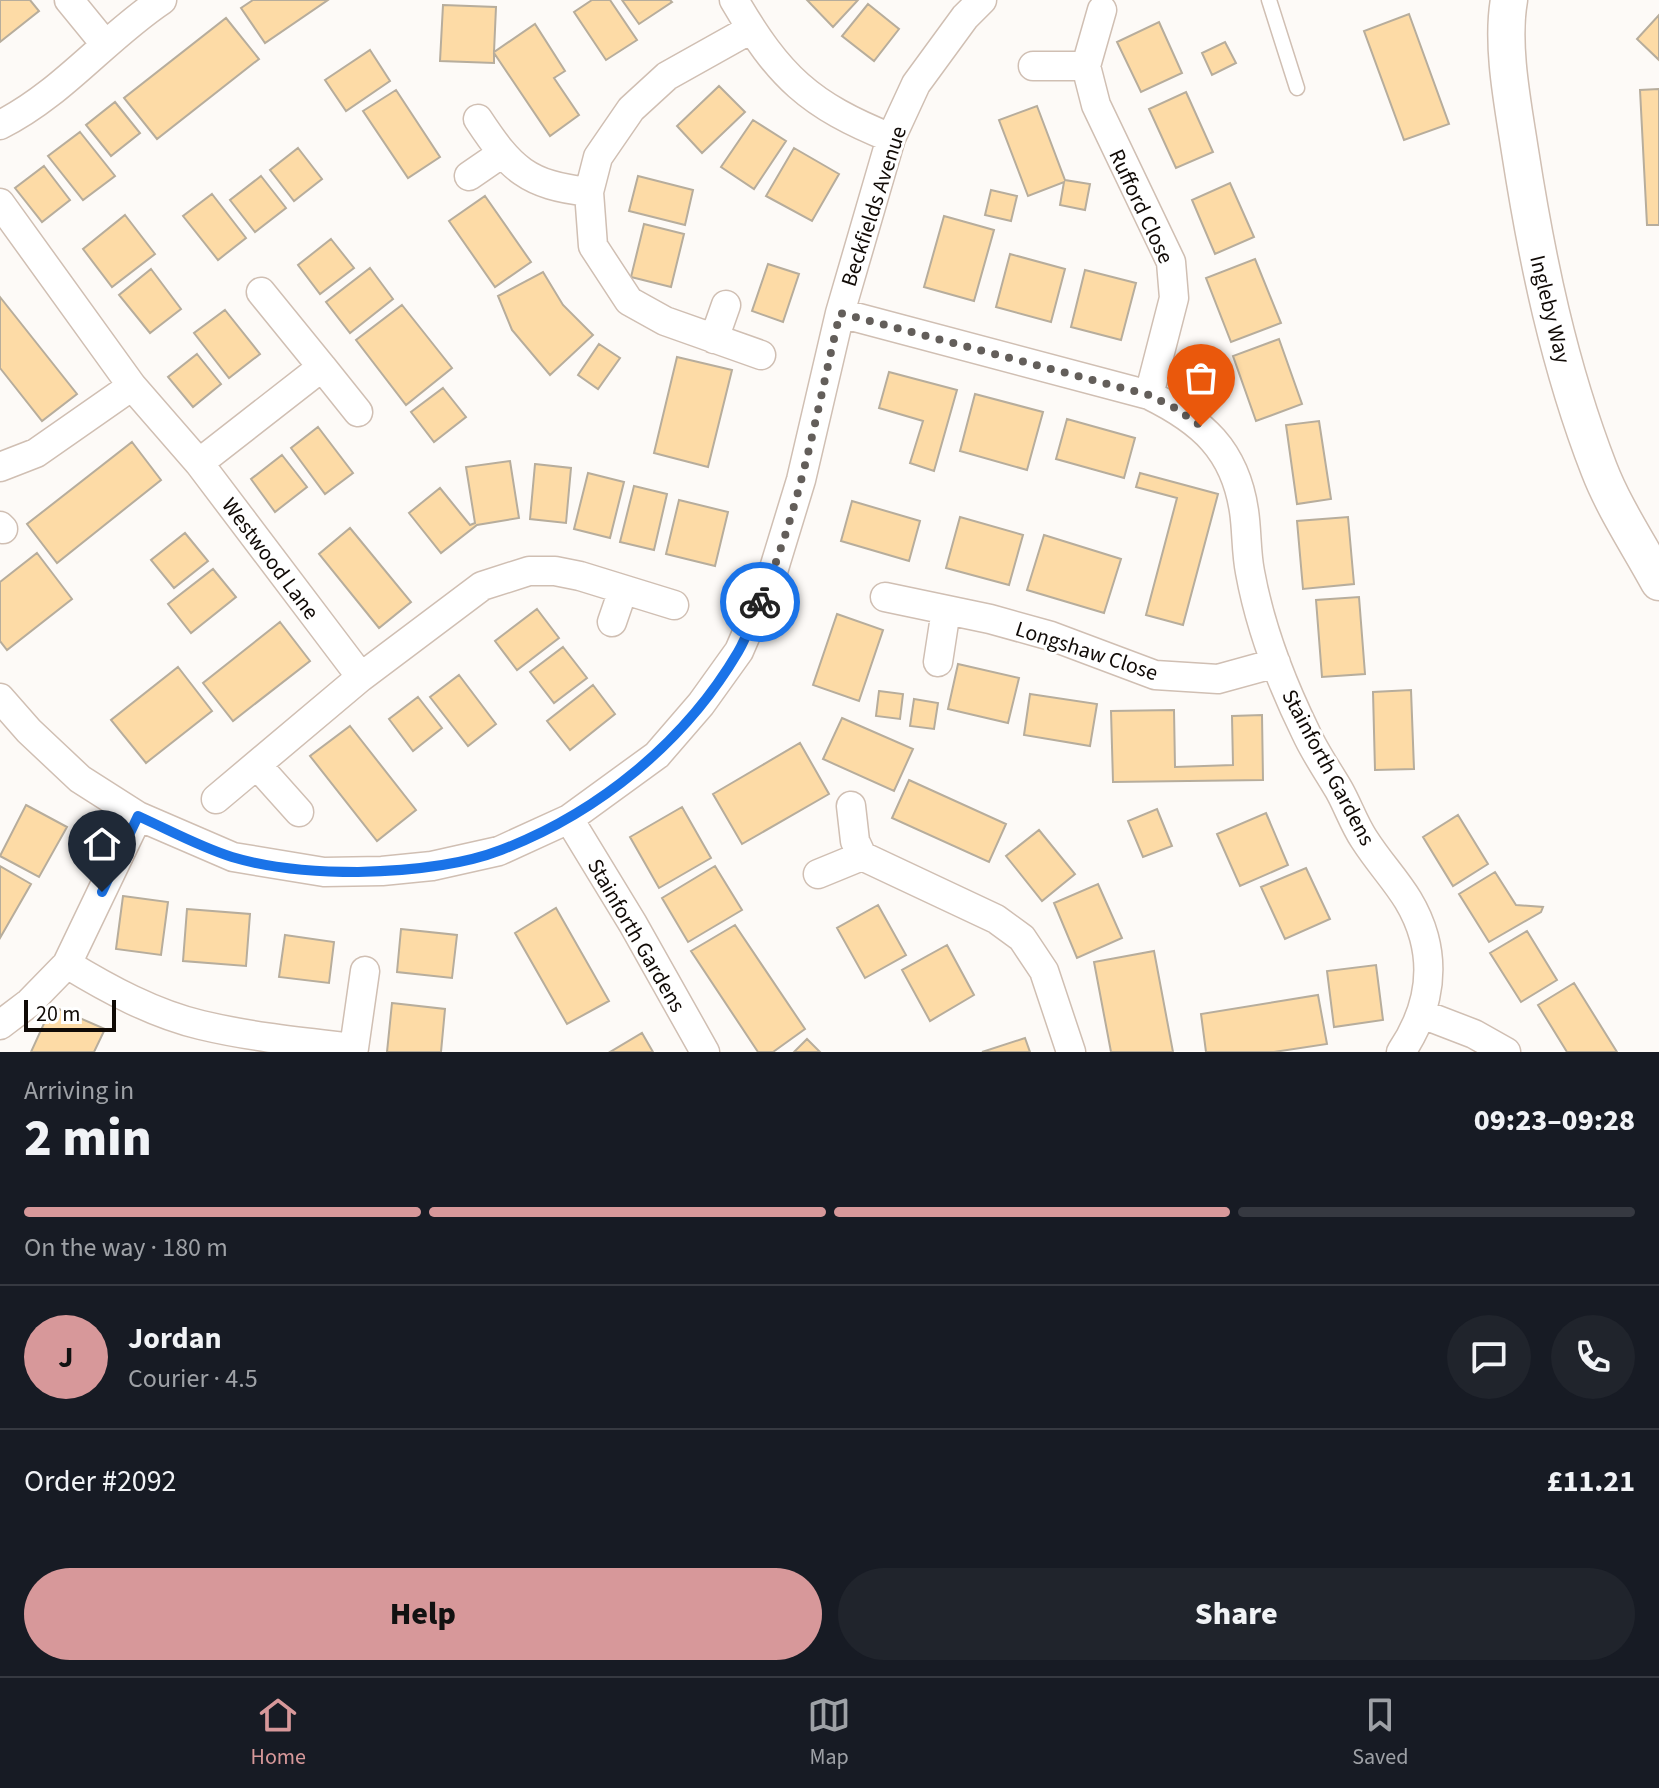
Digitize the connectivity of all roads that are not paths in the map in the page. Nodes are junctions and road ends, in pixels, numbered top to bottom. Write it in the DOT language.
graph roads {
  1 [pos="69,0"];
  2 [pos="162,0"];
  3 [pos="734,0"];
  4 [pos="982,0"];
  5 [pos="1269,0"];
  6 [pos="1504,6"];
  7 [pos="1102,10"];
  8 [pos="751,29"];
  9 [pos="105,44"];
  10 [pos="1033,66"];
  11 [pos="1086,66"];
  12 [pos="1297,88"];
  13 [pos="478,119"];
  14 [pos="0,125"];
  15 [pos="891,138"];
  16 [pos="501,154"];
  17 [pos="469,176"];
  18 [pos="589,192"];
  19 [pos="0,203"];
  20 [pos="261,292"];
  21 [pos="726,305"];
  22 [pos="840,313"];
  23 [pos="714,339"];
  24 [pos="761,355"];
  25 [pos="322,367"];
  26 [pos="132,386"];
  27 [pos="1149,395"];
  28 [pos="358,412"];
  29 [pos="199,463"];
  30 [pos="0,467"];
  31 [pos="1659,582"];
  32 [pos="623,590"];
  33 [pos="885,597"];
  34 [pos="674,605"];
  35 [pos="946,610"];
  36 [pos="612,622"];
  37 [pos="938,662"];
  38 [pos="1276,663"];
  39 [pos="361,677"];
  40 [pos="0,698"];
  41 [pos="257,765"];
  42 [pos="216,799"];
  43 [pos="851,806"];
  44 [pos="299,812"];
  45 [pos="138,816"];
  46 [pos="569,819"];
  47 [pos="862,856"];
  48 [pos="818,874"];
  49 [pos="67,964"];
  50 [pos="365,971"];
  51 [pos="1422,1014"];
  52 [pos="0,1025"];
  53 [pos="354,1050"];
  54 [pos="705,1052"];
  55 [pos="1071,1052"];
  56 [pos="1401,1052"];
  57 [pos="1506,1052"];
  1 -- 9 [label="street"];
  2 -- 9 [label="street"];
  3 -- 8 [label="street"];
  4 -- 15 [label="street, Beckfields Avenue"];
  5 -- 12 [label="lane"];
  6 -- 31 [label="street, Ingleby Way"];
  7 -- 11 [label="street"];
  8 -- 15 [label="street"];
  8 -- 18 [label="street"];
  9 -- 14 [label="street"];
  10 -- 11 [label="street"];
  11 -- 27 [label="street, Rufford Close"];
  13 -- 16 [label="street"];
  15 -- 22 [label="street, Beckfields Avenue"];
  16 -- 17 [label="street"];
  16 -- 18 [label="street"];
  18 -- 23 [label="street"];
  19 -- 26 [label="street, Westwood Lane"];
  20 -- 25 [label="street"];
  21 -- 23 [label="street"];
  22 -- 27 [label="street, Stainforth Gardens"];
  22 -- 46 [label="street, Beckfields Avenue"];
  23 -- 24 [label="street"];
  25 -- 28 [label="street"];
  25 -- 29 [label="street"];
  26 -- 29 [label="street, Westwood Lane"];
  26 -- 30 [label="street"];
  27 -- 38 [label="street, Stainforth Gardens"];
  29 -- 39 [label="street, Westwood Lane"];
  32 -- 34 [label="street"];
  32 -- 36 [label="street"];
  32 -- 39 [label="street"];
  33 -- 35 [label="street, Longshaw Close"];
  35 -- 37 [label="street"];
  35 -- 38 [label="street, Longshaw Close"];
  38 -- 51 [label="street, Stainforth Gardens"];
  39 -- 41 [label="street"];
  40 -- 45 [label="street, Beckfields Avenue"];
  41 -- 42 [label="street"];
  41 -- 44 [label="street"];
  43 -- 47 [label="street"];
  45 -- 46 [label="street, Beckfields Avenue"];
  45 -- 49 [label="street"];
  46 -- 54 [label="street, Stainforth Gardens"];
  47 -- 48 [label="street"];
  47 -- 55 [label="street"];
  49 -- 52 [label="street"];
  49 -- 53 [label="street"];
  50 -- 53 [label="street"];
  51 -- 56 [label="street, Stainforth Gardens"];
  51 -- 57 [label="street"];
}
